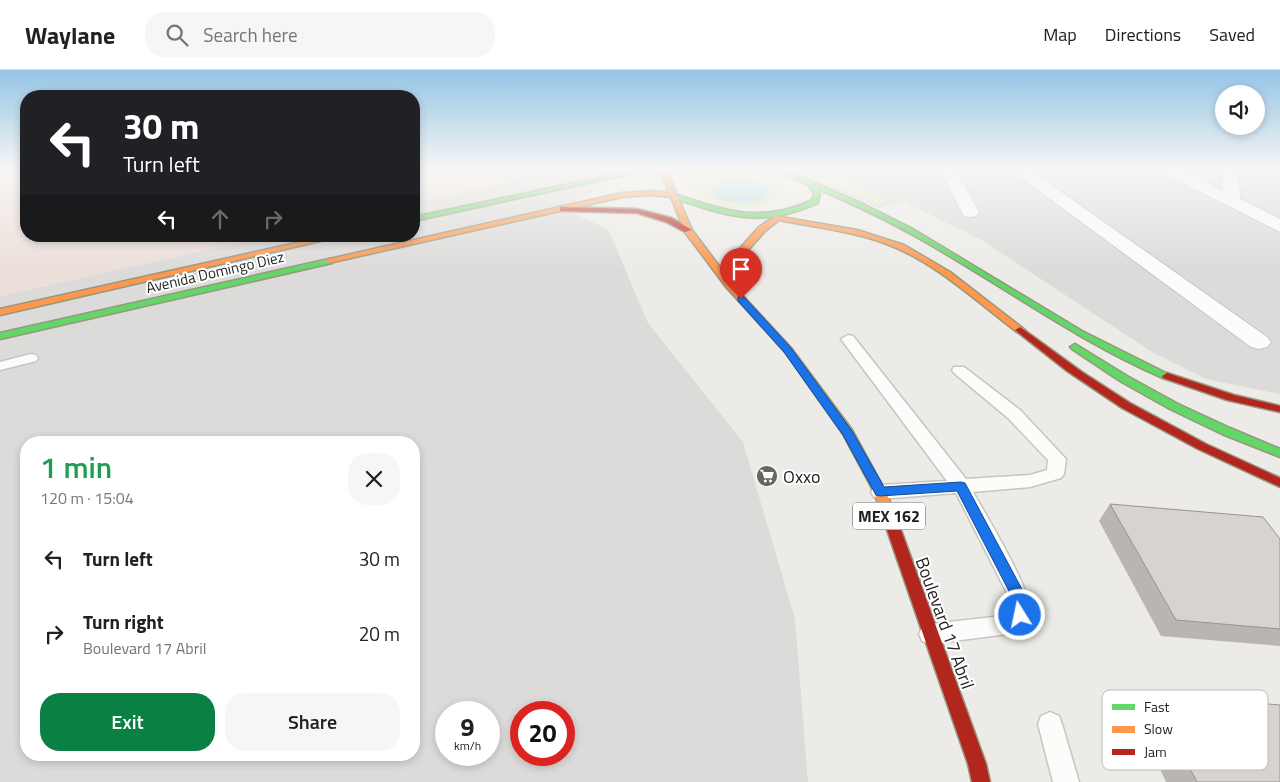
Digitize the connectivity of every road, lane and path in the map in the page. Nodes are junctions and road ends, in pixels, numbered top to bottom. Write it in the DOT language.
graph roads {
  1 [pos="487,203"];
  2 [pos="587,203"];
  3 [pos="677,203"];
  4 [pos="697,203"];
  5 [pos="812,203"];
  6 [pos="857,203"];
  7 [pos="965,203"];
  8 [pos="1065,203"];
  9 [pos="1234,203"];
  10 [pos="563,209"];
  11 [pos="970,212"];
  12 [pos="441,213"];
  13 [pos="420,218"];
  14 [pos="778,218"];
  15 [pos="1280,226"];
  16 [pos="688,230"];
  17 [pos="455,232"];
  18 [pos="420,240"];
  19 [pos="311,242"];
  20 [pos="411,242"];
  21 [pos="730,286"];
  22 [pos="1015,293"];
  23 [pos="0,312"];
  24 [pos="0,336"];
  25 [pos="848,339"];
  26 [pos="1259,342"];
  27 [pos="31,358"];
  28 [pos="0,366"];
  29 [pos="959,370"];
  30 [pos="1280,409"];
  31 [pos="1280,453"];
  32 [pos="1280,483"];
  33 [pos="961,486"];
  34 [pos="880,492"];
  35 [pos="930,634"];
  36 [pos="1050,724"];
  37 [pos="981,782"];
  38 [pos="1066,782"];
  1 -- 12 [label="main road"];
  2 -- 10 [label="main road, Avenida Domingo Diez"];
  3 -- 16 [label="main road, Boulevard 17 Abril / MEX 162"];
  4 -- 14 [label="main road, Avenida Domingo Diez"];
  5 -- 14 [label="main road"];
  6 -- 22 [label="main road"];
  7 -- 11 [label="street"];
  8 -- 26 [label="street"];
  9 -- 15 [label="street"];
  10 -- 16 [label="main road"];
  10 -- 17 [label="main road, Avenida Domingo Diez"];
  12 -- 13 [label="main road"];
  12 -- 17 [label="main road"];
  14 -- 21 [label="main road"];
  14 -- 32 [label="main road, Avenida Domingo Diez"];
  16 -- 21 [label="main road, Boulevard 17 Abril / MEX 162"];
  17 -- 18 [label="main road, Avenida Domingo Diez"];
  19 -- 23 [label="main road, Avenida Domingo Diez"];
  20 -- 24 [label="main road, Avenida Domingo Diez"];
  21 -- 34 [label="main road, Boulevard 17 Abril / MEX 162"];
  22 -- 30 [label="main road"];
  22 -- 31 [label="main road"];
  25 -- 33 [label="lane"];
  27 -- 28 [label="lane"];
  29 -- 33 [label="lane"];
  33 -- 34 [label="lane"];
  33 -- 35 [label="lane"];
  34 -- 35 [label="main road, Boulevard 17 Abril / MEX 162"];
  35 -- 37 [label="main road, Boulevard 17 Abril / MEX 162"];
  36 -- 38 [label="lane"];
}
